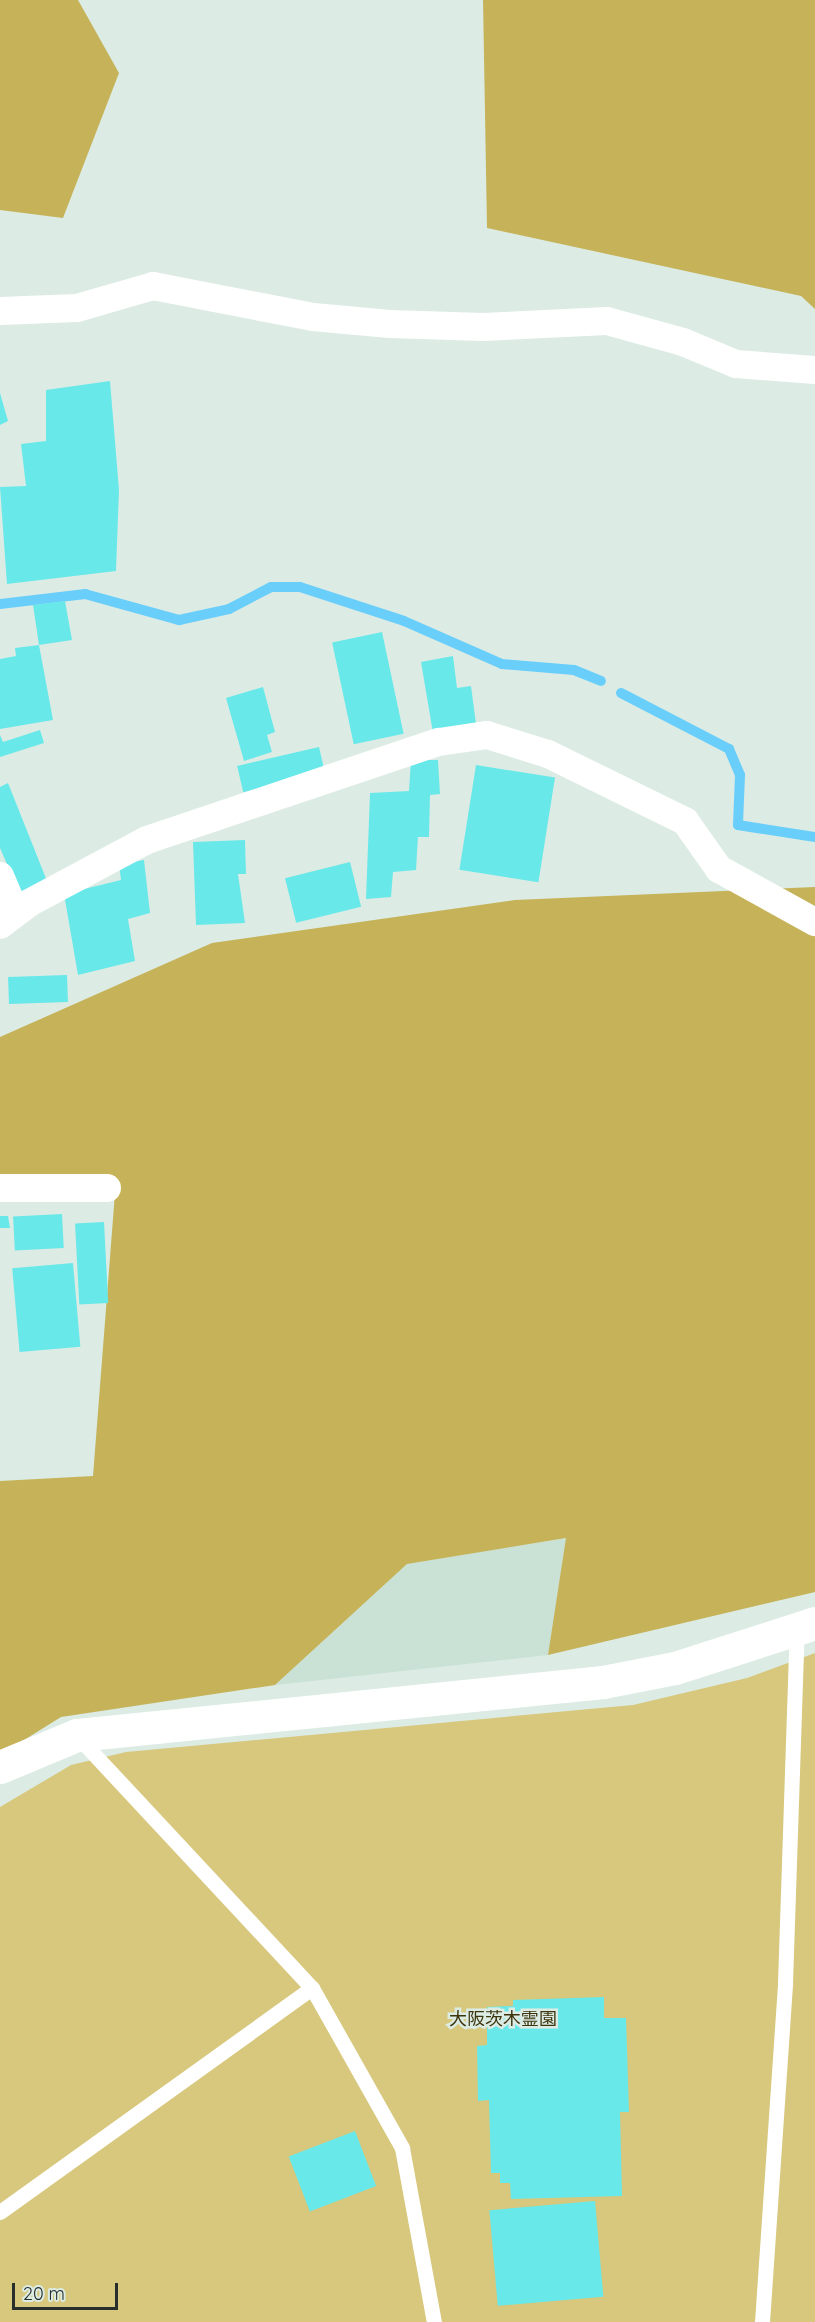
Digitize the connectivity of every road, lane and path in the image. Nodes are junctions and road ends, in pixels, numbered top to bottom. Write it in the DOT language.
graph roads {
  1 [pos="0,311"];
  2 [pos="815,370"];
  3 [pos="0,876"];
  4 [pos="8,918"];
  5 [pos="815,922"];
  6 [pos="0,1188"];
  7 [pos="107,1188"];
  8 [pos="806,1626"];
  9 [pos="77,1736"];
  10 [pos="0,1767"];
  11 [pos="312,1988"];
  12 [pos="0,2212"];
  13 [pos="434,2322"];
  14 [pos="762,2322"];
  1 -- 2 [label="street"];
  3 -- 4 [label="street"];
  4 -- 5 [label="street"];
  6 -- 7 [label="street"];
  8 -- 9 [label="street"];
  8 -- 14 [label="lane"];
  9 -- 10 [label="street"];
  9 -- 11 [label="lane"];
  11 -- 12 [label="lane"];
  11 -- 13 [label="lane"];
}
